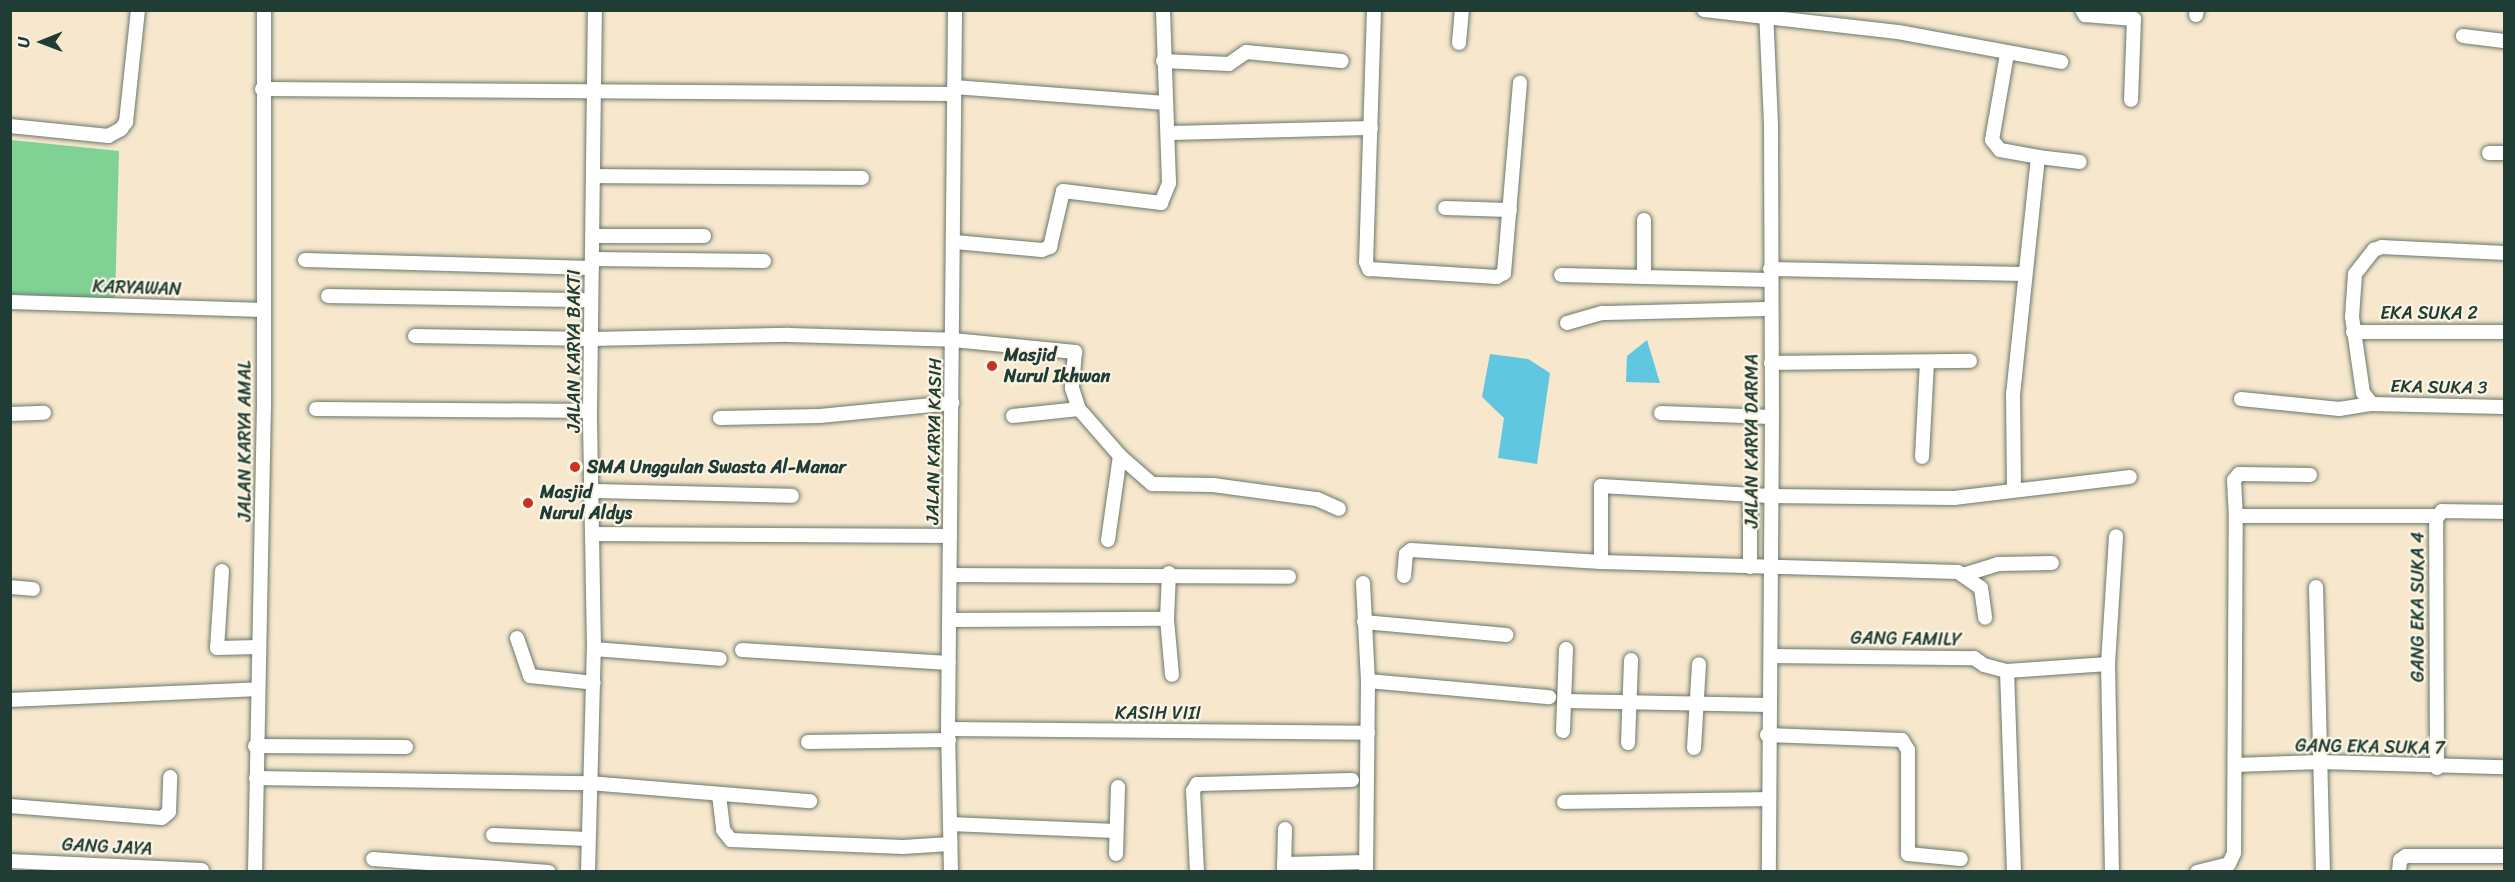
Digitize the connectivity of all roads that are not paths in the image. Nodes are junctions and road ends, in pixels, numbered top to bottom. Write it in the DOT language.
graph roads {
  1 [pos="138,10"];
  2 [pos="264,10"];
  3 [pos="595,10"];
  4 [pos="955,10"];
  5 [pos="1163,10"];
  6 [pos="1374,10"];
  7 [pos="1462,10"];
  8 [pos="1704,10"];
  9 [pos="2082,10"];
  10 [pos="2117,13"];
  11 [pos="1766,14"];
  12 [pos="2463,36"];
  13 [pos="2505,41"];
  14 [pos="1459,43"];
  15 [pos="2007,54"];
  16 [pos="1163,61"];
  17 [pos="1342,61"];
  18 [pos="2061,62"];
  19 [pos="1520,83"];
  20 [pos="262,89"];
  21 [pos="954,90"];
  22 [pos="596,93"];
  23 [pos="2131,100"];
  24 [pos="1165,103"];
  25 [pos="10,126"];
  26 [pos="1371,128"];
  27 [pos="1168,133"];
  28 [pos="2489,153"];
  29 [pos="2505,153"];
  30 [pos="2038,157"];
  31 [pos="2080,162"];
  32 [pos="593,176"];
  33 [pos="862,177"];
  34 [pos="1445,208"];
  35 [pos="1510,210"];
  36 [pos="1644,220"];
  37 [pos="593,236"];
  38 [pos="704,236"];
  39 [pos="955,242"];
  40 [pos="2505,253"];
  41 [pos="305,260"];
  42 [pos="764,261"];
  43 [pos="592,264"];
  44 [pos="1770,274"];
  45 [pos="2025,274"];
  46 [pos="1561,275"];
  47 [pos="1644,277"];
  48 [pos="328,296"];
  49 [pos="591,300"];
  50 [pos="10,302"];
  51 [pos="1769,309"];
  52 [pos="263,310"];
  53 [pos="1567,323"];
  54 [pos="2353,332"];
  55 [pos="2505,332"];
  56 [pos="415,336"];
  57 [pos="591,339"];
  58 [pos="953,340"];
  59 [pos="1970,361"];
  60 [pos="1771,363"];
  61 [pos="1927,363"];
  62 [pos="2241,399"];
  63 [pos="952,404"];
  64 [pos="2372,404"];
  65 [pos="2505,407"];
  66 [pos="1079,409"];
  67 [pos="316,410"];
  68 [pos="590,411"];
  69 [pos="44,413"];
  70 [pos="1661,413"];
  71 [pos="10,414"];
  72 [pos="1013,416"];
  73 [pos="1772,417"];
  74 [pos="720,418"];
  75 [pos="1120,456"];
  76 [pos="1922,457"];
  77 [pos="2310,475"];
  78 [pos="2130,477"];
  79 [pos="2014,489"];
  80 [pos="592,491"];
  81 [pos="1750,494"];
  82 [pos="792,496"];
  83 [pos="1770,496"];
  84 [pos="1339,509"];
  85 [pos="2505,512"];
  86 [pos="2236,516"];
  87 [pos="2437,516"];
  88 [pos="593,534"];
  89 [pos="950,536"];
  90 [pos="2116,536"];
  91 [pos="1108,540"];
  92 [pos="1601,562"];
  93 [pos="2052,563"];
  94 [pos="1750,567"];
  95 [pos="1770,568"];
  96 [pos="222,572"];
  97 [pos="1169,573"];
  98 [pos="1966,574"];
  99 [pos="951,575"];
  100 [pos="1404,576"];
  101 [pos="1288,577"];
  102 [pos="1363,583"];
  103 [pos="10,587"];
  104 [pos="2316,587"];
  105 [pos="33,589"];
  106 [pos="1985,618"];
  107 [pos="950,620"];
  108 [pos="1167,620"];
  109 [pos="1364,622"];
  110 [pos="1506,635"];
  111 [pos="517,638"];
  112 [pos="259,647"];
  113 [pos="594,649"];
  114 [pos="1566,649"];
  115 [pos="742,650"];
  116 [pos="1771,656"];
  117 [pos="720,659"];
  118 [pos="1631,660"];
  119 [pos="949,663"];
  120 [pos="1699,664"];
  121 [pos="2108,664"];
  122 [pos="2007,671"];
  123 [pos="1172,675"];
  124 [pos="1368,681"];
  125 [pos="594,683"];
  126 [pos="258,689"];
  127 [pos="1549,697"];
  128 [pos="10,700"];
  129 [pos="1566,700"];
  130 [pos="1630,703"];
  131 [pos="1768,705"];
  132 [pos="1697,706"];
  133 [pos="1563,731"];
  134 [pos="1368,733"];
  135 [pos="948,734"];
  136 [pos="1767,735"];
  137 [pos="808,742"];
  138 [pos="1628,743"];
  139 [pos="255,746"];
  140 [pos="406,747"];
  141 [pos="1694,748"];
  142 [pos="2320,762"];
  143 [pos="2235,765"];
  144 [pos="2505,767"];
  145 [pos="2437,768"];
  146 [pos="170,777"];
  147 [pos="256,778"];
  148 [pos="1352,780"];
  149 [pos="589,783"];
  150 [pos="1118,787"];
  151 [pos="719,795"];
  152 [pos="1769,799"];
  153 [pos="810,801"];
  154 [pos="1564,802"];
  155 [pos="10,806"];
  156 [pos="950,824"];
  157 [pos="1285,829"];
  158 [pos="1116,831"];
  159 [pos="493,835"];
  160 [pos="588,839"];
  161 [pos="950,844"];
  162 [pos="1116,854"];
  163 [pos="2471,856"];
  164 [pos="2505,856"];
  165 [pos="374,859"];
  166 [pos="1961,859"];
  167 [pos="10,861"];
  168 [pos="1366,867"];
  169 [pos="1284,868"];
  170 [pos="202,870"];
  171 [pos="255,872"];
  172 [pos="549,872"];
  173 [pos="588,872"];
  174 [pos="951,872"];
  175 [pos="1197,872"];
  176 [pos="1769,872"];
  177 [pos="2014,872"];
  178 [pos="2112,872"];
  179 [pos="2197,872"];
  180 [pos="2323,872"];
  181 [pos="2399,872"];
  182 [pos="2471,872"];
  1 -- 25 [label="street"];
  2 -- 20 [label="street, JALAN KARYA AMAL"];
  3 -- 22 [label="street, JALAN KARYA BAKTI"];
  4 -- 21 [label="street, JALAN KARYA KASIH"];
  5 -- 16 [label="street"];
  6 -- 26 [label="street"];
  7 -- 14 [label="street"];
  8 -- 11 [label="street"];
  9 -- 10 [label="street"];
  10 -- 23 [label="street"];
  11 -- 15 [label="street"];
  11 -- 44 [label="street, JALAN KARYA DARMA"];
  12 -- 13 [label="street"];
  15 -- 18 [label="street"];
  15 -- 30 [label="street"];
  16 -- 17 [label="street"];
  16 -- 24 [label="street"];
  19 -- 35 [label="street"];
  20 -- 22 [label="street"];
  20 -- 52 [label="street, JALAN KARYA AMAL"];
  21 -- 22 [label="street"];
  21 -- 24 [label="street"];
  21 -- 39 [label="street, JALAN KARYA KASIH"];
  22 -- 32 [label="street, JALAN KARYA BAKTI"];
  24 -- 27 [label="street"];
  26 -- 27 [label="street"];
  26 -- 35 [label="street"];
  27 -- 39 [label="street"];
  28 -- 29 [label="street"];
  30 -- 31 [label="street"];
  30 -- 45 [label="street"];
  32 -- 33 [label="street"];
  32 -- 37 [label="street, JALAN KARYA BAKTI"];
  34 -- 35 [label="street"];
  36 -- 47 [label="street"];
  37 -- 38 [label="street"];
  37 -- 43 [label="street, JALAN KARYA BAKTI"];
  39 -- 58 [label="street, JALAN KARYA KASIH"];
  40 -- 54 [label="street"];
  41 -- 43 [label="street"];
  42 -- 43 [label="street"];
  43 -- 49 [label="street, JALAN KARYA BAKTI"];
  44 -- 45 [label="street"];
  44 -- 47 [label="street"];
  44 -- 51 [label="street, JALAN KARYA DARMA"];
  45 -- 79 [label="street"];
  46 -- 47 [label="street"];
  48 -- 49 [label="street"];
  49 -- 57 [label="street, JALAN KARYA BAKTI"];
  50 -- 52 [label="street, KARYAWAN"];
  51 -- 53 [label="street"];
  51 -- 60 [label="street, JALAN KARYA DARMA"];
  52 -- 112 [label="street, JALAN KARYA AMAL"];
  54 -- 55 [label="street, EKA SUKA 2"];
  54 -- 64 [label="street"];
  56 -- 57 [label="street"];
  57 -- 58 [label="street"];
  57 -- 68 [label="street, JALAN KARYA BAKTI"];
  58 -- 63 [label="street, JALAN KARYA KASIH"];
  58 -- 66 [label="street"];
  59 -- 61 [label="street"];
  60 -- 61 [label="street"];
  60 -- 73 [label="street, JALAN KARYA DARMA"];
  61 -- 76 [label="street"];
  62 -- 64 [label="street, EKA SUKA 3"];
  63 -- 74 [label="street"];
  63 -- 89 [label="street, JALAN KARYA KASIH"];
  64 -- 65 [label="street, EKA SUKA 3"];
  66 -- 72 [label="street"];
  66 -- 75 [label="street"];
  67 -- 68 [label="street"];
  68 -- 80 [label="street, JALAN KARYA BAKTI"];
  69 -- 71 [label="street"];
  70 -- 73 [label="street"];
  73 -- 83 [label="street, JALAN KARYA DARMA"];
  75 -- 84 [label="street"];
  75 -- 91 [label="street"];
  77 -- 86 [label="street"];
  78 -- 79 [label="street"];
  79 -- 83 [label="street"];
  80 -- 82 [label="street"];
  80 -- 88 [label="street, JALAN KARYA BAKTI"];
  81 -- 83 [label="street"];
  81 -- 92 [label="street"];
  81 -- 94 [label="street"];
  83 -- 95 [label="street, JALAN KARYA DARMA"];
  85 -- 87 [label="street, GANG EKA SUKA 4"];
  86 -- 87 [label="street"];
  86 -- 143 [label="street"];
  87 -- 145 [label="street, GANG EKA SUKA 4"];
  88 -- 89 [label="street"];
  88 -- 113 [label="street, JALAN KARYA BAKTI"];
  89 -- 99 [label="street, JALAN KARYA KASIH"];
  90 -- 121 [label="street"];
  92 -- 94 [label="street"];
  92 -- 100 [label="street"];
  93 -- 98 [label="street"];
  94 -- 95 [label="street"];
  95 -- 98 [label="street"];
  95 -- 116 [label="street, JALAN KARYA DARMA"];
  96 -- 112 [label="street"];
  97 -- 99 [label="street"];
  97 -- 101 [label="street"];
  97 -- 108 [label="street"];
  98 -- 106 [label="street"];
  99 -- 107 [label="street, JALAN KARYA KASIH"];
  102 -- 109 [label="street"];
  103 -- 105 [label="street"];
  104 -- 142 [label="street"];
  107 -- 108 [label="street"];
  107 -- 119 [label="street, JALAN KARYA KASIH"];
  108 -- 123 [label="street"];
  109 -- 110 [label="street"];
  109 -- 124 [label="street"];
  111 -- 125 [label="street"];
  112 -- 126 [label="street, JALAN KARYA AMAL"];
  113 -- 117 [label="street"];
  113 -- 125 [label="street, JALAN KARYA BAKTI"];
  114 -- 129 [label="street"];
  115 -- 119 [label="street"];
  116 -- 122 [label="street, GANG FAMILY"];
  116 -- 131 [label="street, JALAN KARYA DARMA"];
  118 -- 130 [label="street"];
  119 -- 135 [label="street, JALAN KARYA KASIH"];
  120 -- 132 [label="street"];
  121 -- 122 [label="street, GANG FAMILY"];
  121 -- 178 [label="street"];
  122 -- 177 [label="street"];
  124 -- 127 [label="street"];
  124 -- 134 [label="street"];
  125 -- 149 [label="street, JALAN KARYA BAKTI"];
  126 -- 128 [label="street"];
  126 -- 139 [label="street, JALAN KARYA AMAL"];
  129 -- 130 [label="street"];
  129 -- 133 [label="street"];
  130 -- 132 [label="street"];
  130 -- 138 [label="street"];
  131 -- 132 [label="street"];
  131 -- 136 [label="street, JALAN KARYA DARMA"];
  132 -- 141 [label="street"];
  134 -- 135 [label="street, KASIH VIII"];
  134 -- 168 [label="street"];
  135 -- 137 [label="street, KASIH VIII"];
  135 -- 156 [label="street, JALAN KARYA KASIH"];
  136 -- 152 [label="street, JALAN KARYA DARMA"];
  136 -- 166 [label="street"];
  139 -- 140 [label="street"];
  139 -- 147 [label="street, JALAN KARYA AMAL"];
  142 -- 143 [label="street, GANG EKA SUKA 7"];
  142 -- 145 [label="street, GANG EKA SUKA 7"];
  142 -- 180 [label="street"];
  143 -- 179 [label="street"];
  144 -- 145 [label="street, GANG EKA SUKA 7"];
  146 -- 155 [label="street"];
  147 -- 149 [label="street"];
  147 -- 171 [label="street, JALAN KARYA AMAL"];
  148 -- 175 [label="street"];
  149 -- 151 [label="street"];
  149 -- 160 [label="street, JALAN KARYA BAKTI"];
  150 -- 158 [label="street"];
  151 -- 153 [label="street"];
  151 -- 161 [label="street"];
  152 -- 154 [label="street"];
  152 -- 176 [label="street, JALAN KARYA DARMA"];
  156 -- 158 [label="street"];
  156 -- 161 [label="street, JALAN KARYA KASIH"];
  157 -- 169 [label="street"];
  158 -- 162 [label="street"];
  159 -- 160 [label="street"];
  160 -- 173 [label="street, JALAN KARYA BAKTI"];
  161 -- 174 [label="street, JALAN KARYA KASIH"];
  163 -- 164 [label="street"];
  163 -- 181 [label="street"];
  163 -- 182 [label="street"];
  165 -- 172 [label="street"];
  167 -- 170 [label="street, GANG JAYA"];
  168 -- 169 [label="street"];
}
